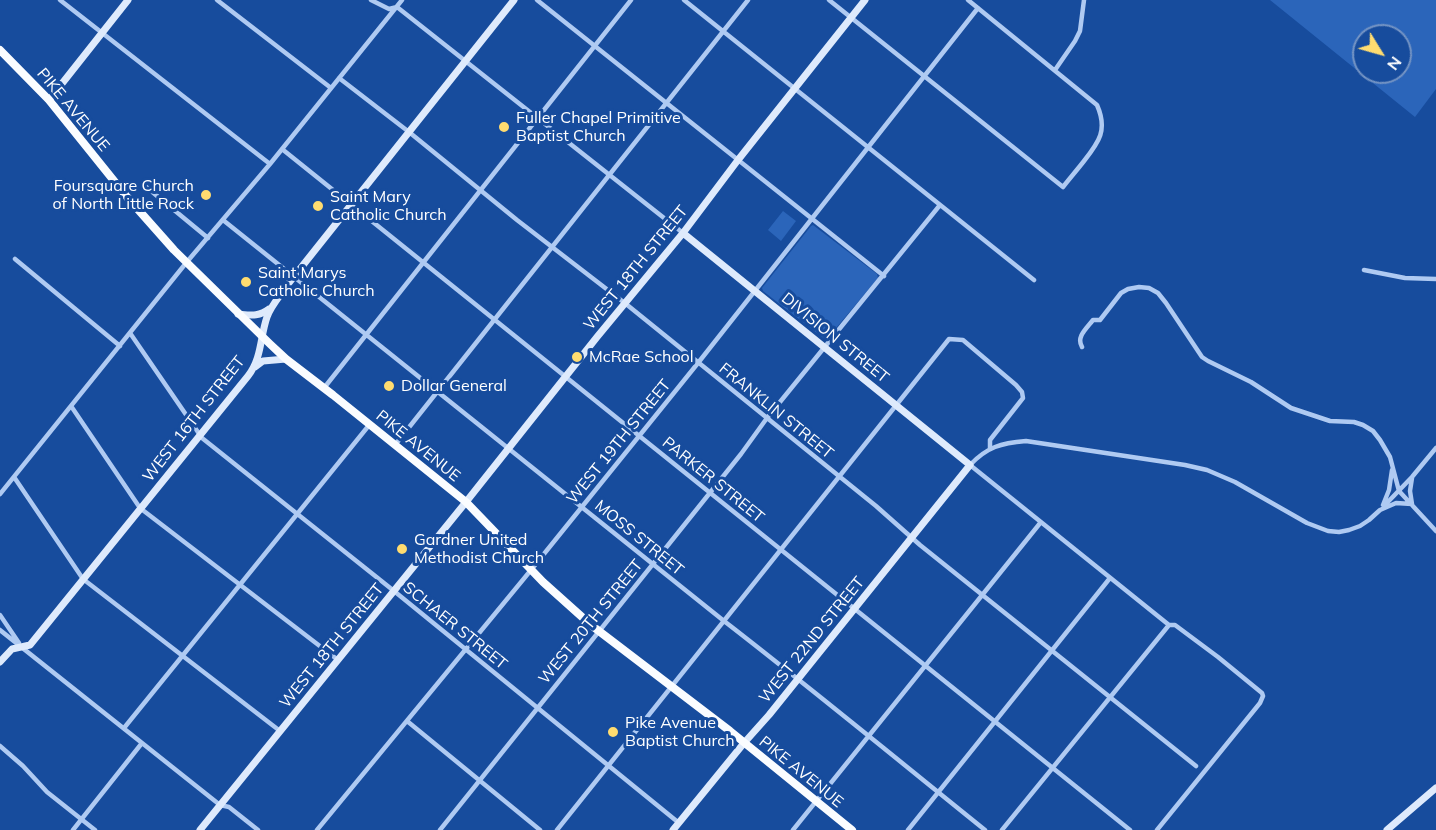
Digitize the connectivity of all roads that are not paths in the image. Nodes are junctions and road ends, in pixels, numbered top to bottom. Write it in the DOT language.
graph roads {
  1 [pos="60,0"];
  2 [pos="128,0"];
  3 [pos="217,0"];
  4 [pos="371,0"];
  5 [pos="402,0"];
  6 [pos="514,0"];
  7 [pos="537,0"];
  8 [pos="631,0"];
  9 [pos="684,0"];
  10 [pos="748,0"];
  11 [pos="829,0"];
  12 [pos="865,0"];
  13 [pos="968,0"];
  14 [pos="1084,0"];
  15 [pos="397,7"];
  16 [pos="978,8"];
  17 [pos="851,17"];
  18 [pos="723,31"];
  19 [pos="102,33"];
  20 [pos="595,46"];
  21 [pos="0,50"];
  22 [pos="465,61"];
  23 [pos="1054,70"];
  24 [pos="924,76"];
  25 [pos="339,78"];
  26 [pos="331,88"];
  27 [pos="795,88"];
  28 [pos="49,100"];
  29 [pos="666,103"];
  30 [pos="538,118"];
  31 [pos="409,132"];
  32 [pos="868,146"];
  33 [pos="282,149"];
  34 [pos="738,160"];
  35 [pos="270,164"];
  36 [pos="610,175"];
  37 [pos="145,186"];
  38 [pos="481,190"];
  39 [pos="351,205"];
  40 [pos="940,205"];
  41 [pos="811,218"];
  42 [pos="223,220"];
  43 [pos="683,233"];
  44 [pos="208,237"];
  45 [pos="553,247"];
  46 [pos="15,260"];
  47 [pos="186,263"];
  48 [pos="423,263"];
  49 [pos="1364,270"];
  50 [pos="884,276"];
  51 [pos="294,277"];
  52 [pos="1436,279"];
  53 [pos="1034,280"];
  54 [pos="754,290"];
  55 [pos="626,304"];
  56 [pos="271,307"];
  57 [pos="238,314"];
  58 [pos="494,320"];
  59 [pos="130,333"];
  60 [pos="366,334"];
  61 [pos="263,337"];
  62 [pos="120,346"];
  63 [pos="1082,347"];
  64 [pos="826,348"];
  65 [pos="286,359"];
  66 [pos="698,363"];
  67 [pos="255,367"];
  68 [pos="566,377"];
  69 [pos="324,388"];
  70 [pos="437,392"];
  71 [pos="896,405"];
  72 [pos="71,406"];
  73 [pos="767,418"];
  74 [pos="370,424"];
  75 [pos="200,436"];
  76 [pos="638,436"];
  77 [pos="395,445"];
  78 [pos="990,448"];
  79 [pos="1436,448"];
  80 [pos="509,449"];
  81 [pos="1392,462"];
  82 [pos="970,465"];
  83 [pos="839,476"];
  84 [pos="14,477"];
  85 [pos="1412,477"];
  86 [pos="1399,491"];
  87 [pos="710,493"];
  88 [pos="0,494"];
  89 [pos="466,502"];
  90 [pos="1412,504"];
  91 [pos="582,507"];
  92 [pos="140,508"];
  93 [pos="1380,510"];
  94 [pos="296,515"];
  95 [pos="1041,522"];
  96 [pos="1436,531"];
  97 [pos="912,537"];
  98 [pos="781,550"];
  99 [pos="652,564"];
  100 [pos="531,570"];
  101 [pos="1110,578"];
  102 [pos="83,579"];
  103 [pos="240,585"];
  104 [pos="394,591"];
  105 [pos="982,595"];
  106 [pos="854,608"];
  107 [pos="0,615"];
  108 [pos="724,621"];
  109 [pos="1168,625"];
  110 [pos="0,630"];
  111 [pos="599,631"];
  112 [pos="22,647"];
  113 [pos="465,650"];
  114 [pos="1052,651"];
  115 [pos="183,656"];
  116 [pos="338,660"];
  117 [pos="0,662"];
  118 [pos="925,666"];
  119 [pos="798,678"];
  120 [pos="671,687"];
  121 [pos="1110,697"];
  122 [pos="537,708"];
  123 [pos="407,721"];
  124 [pos="995,722"];
  125 [pos="124,728"];
  126 [pos="280,731"];
  127 [pos="868,737"];
  128 [pos="142,743"];
  129 [pos="744,743"];
  130 [pos="0,746"];
  131 [pos="608,766"];
  132 [pos="1196,766"];
  133 [pos="1053,768"];
  134 [pos="480,780"];
  135 [pos="1436,788"];
  136 [pos="938,793"];
  137 [pos="816,802"];
  138 [pos="220,805"];
  139 [pos="81,819"];
  140 [pos="679,823"];
  141 [pos="73,830"];
  142 [pos="95,830"];
  143 [pos="200,830"];
  144 [pos="258,830"];
  145 [pos="318,830"];
  146 [pos="440,830"];
  147 [pos="540,830"];
  148 [pos="557,830"];
  149 [pos="673,830"];
  150 [pos="793,830"];
  151 [pos="852,830"];
  152 [pos="908,830"];
  153 [pos="985,830"];
  154 [pos="1002,830"];
  155 [pos="1130,830"];
  156 [pos="1156,830"];
  157 [pos="1387,830"];
  1 -- 19 [label="street"];
  2 -- 19 [label="street"];
  3 -- 26 [label="street"];
  4 -- 15 [label="street, DIVISION STREET"];
  5 -- 15 [label="street"];
  6 -- 22 [label="street, WEST 16TH STREET"];
  7 -- 20 [label="street"];
  8 -- 20 [label="street"];
  9 -- 18 [label="street"];
  10 -- 18 [label="street"];
  11 -- 17 [label="street"];
  12 -- 17 [label="street, WEST 18TH STREET"];
  13 -- 16 [label="street"];
  14 -- 23 [label="street"];
  15 -- 22 [label="street, DIVISION STREET"];
  15 -- 25 [label="street"];
  16 -- 23 [label="street"];
  16 -- 24 [label="street, WEST 19TH STREET"];
  17 -- 24 [label="street"];
  17 -- 27 [label="street, WEST 18TH STREET"];
  18 -- 27 [label="street"];
  18 -- 29 [label="street"];
  19 -- 28 [label="street"];
  19 -- 35 [label="street"];
  20 -- 29 [label="street"];
  20 -- 30 [label="street"];
  21 -- 28 [label="main road, PIKE AVENUE"];
  22 -- 30 [label="street, DIVISION STREET"];
  22 -- 31 [label="street, WEST 16TH STREET"];
  23 -- 24 [label="street"];
  24 -- 32 [label="street, WEST 19TH STREET"];
  25 -- 26 [label="street"];
  25 -- 31 [label="street, FRANKLIN STREET"];
  26 -- 33 [label="street"];
  27 -- 32 [label="street"];
  27 -- 34 [label="street, WEST 18TH STREET"];
  28 -- 47 [label="main road, PIKE AVENUE"];
  29 -- 34 [label="street"];
  29 -- 36 [label="street"];
  30 -- 36 [label="street, DIVISION STREET"];
  30 -- 38 [label="street"];
  31 -- 38 [label="street, FRANKLIN STREET"];
  31 -- 39 [label="street, WEST 16TH STREET"];
  32 -- 40 [label="street"];
  32 -- 41 [label="street, WEST 19TH STREET"];
  33 -- 35 [label="street"];
  33 -- 39 [label="street, PARKER STREET"];
  34 -- 41 [label="street"];
  34 -- 43 [label="street, WEST 18TH STREET"];
  35 -- 42 [label="street"];
  36 -- 43 [label="street, DIVISION STREET"];
  36 -- 45 [label="street"];
  37 -- 44 [label="street"];
  38 -- 45 [label="street, FRANKLIN STREET"];
  38 -- 48 [label="street"];
  39 -- 48 [label="street, PARKER STREET"];
  39 -- 51 [label="street, WEST 16TH STREET"];
  40 -- 50 [label="street, WEST 20TH STREET"];
  40 -- 53 [label="street"];
  41 -- 50 [label="street"];
  41 -- 54 [label="street, WEST 19TH STREET"];
  42 -- 44 [label="street"];
  42 -- 51 [label="street, MOSS STREET"];
  43 -- 54 [label="street, DIVISION STREET"];
  43 -- 55 [label="street, WEST 18TH STREET"];
  44 -- 47 [label="street"];
  45 -- 55 [label="street, FRANKLIN STREET"];
  45 -- 58 [label="street"];
  46 -- 62 [label="street"];
  47 -- 57 [label="main road, PIKE AVENUE"];
  47 -- 59 [label="street"];
  48 -- 58 [label="street, PARKER STREET"];
  48 -- 60 [label="street"];
  49 -- 52 [label="street"];
  50 -- 64 [label="street, WEST 20TH STREET"];
  51 -- 56 [label="street, WEST 16TH STREET"];
  51 -- 60 [label="street, MOSS STREET"];
  54 -- 64 [label="street, DIVISION STREET"];
  54 -- 66 [label="street, WEST 19TH STREET"];
  55 -- 66 [label="street, FRANKLIN STREET"];
  55 -- 68 [label="street, WEST 18TH STREET"];
  56 -- 57 [label="street"];
  56 -- 61 [label="street, WEST 16TH STREET"];
  57 -- 61 [label="main road, PIKE AVENUE"];
  58 -- 68 [label="street, PARKER STREET"];
  58 -- 70 [label="street"];
  59 -- 62 [label="street"];
  59 -- 75 [label="street, SCHAER STREET"];
  60 -- 69 [label="street"];
  60 -- 70 [label="street, MOSS STREET"];
  61 -- 65 [label="main road, PIKE AVENUE"];
  61 -- 67 [label="street, WEST 16TH STREET"];
  62 -- 72 [label="street"];
  63 -- 81 [label="street"];
  64 -- 71 [label="street, DIVISION STREET"];
  64 -- 73 [label="street, WEST 20TH STREET"];
  65 -- 67 [label="street"];
  65 -- 69 [label="main road, PIKE AVENUE"];
  66 -- 73 [label="street, FRANKLIN STREET"];
  66 -- 76 [label="street, WEST 19TH STREET"];
  67 -- 75 [label="street, WEST 16TH STREET"];
  68 -- 76 [label="street, PARKER STREET"];
  68 -- 80 [label="street, WEST 18TH STREET"];
  69 -- 74 [label="main road, PIKE AVENUE"];
  70 -- 77 [label="street"];
  70 -- 80 [label="street, MOSS STREET"];
  71 -- 78 [label="street"];
  71 -- 82 [label="street, DIVISION STREET"];
  71 -- 83 [label="street"];
  72 -- 84 [label="street"];
  72 -- 92 [label="street"];
  73 -- 83 [label="street, FRANKLIN STREET"];
  73 -- 87 [label="street, WEST 20TH STREET"];
  74 -- 77 [label="main road, PIKE AVENUE"];
  74 -- 94 [label="street"];
  75 -- 92 [label="street, WEST 16TH STREET"];
  75 -- 94 [label="street, SCHAER STREET"];
  76 -- 87 [label="street, PARKER STREET"];
  76 -- 91 [label="street, WEST 19TH STREET"];
  77 -- 89 [label="main road, PIKE AVENUE"];
  78 -- 82 [label="street"];
  78 -- 93 [label="street"];
  79 -- 85 [label="street"];
  80 -- 89 [label="street, WEST 18TH STREET"];
  80 -- 91 [label="street, MOSS STREET"];
  81 -- 86 [label="street"];
  81 -- 93 [label="street"];
  82 -- 95 [label="street, DIVISION STREET"];
  82 -- 97 [label="street, WEST 22ND STREET"];
  83 -- 97 [label="street, FRANKLIN STREET"];
  83 -- 98 [label="street"];
  84 -- 88 [label="street"];
  84 -- 102 [label="street"];
  85 -- 86 [label="street"];
  85 -- 90 [label="street"];
  86 -- 90 [label="street"];
  86 -- 93 [label="street"];
  87 -- 98 [label="street, PARKER STREET"];
  87 -- 99 [label="street, WEST 20TH STREET"];
  89 -- 100 [label="main road, PIKE AVENUE"];
  89 -- 104 [label="street, WEST 18TH STREET"];
  90 -- 93 [label="street"];
  90 -- 96 [label="street"];
  91 -- 99 [label="street, MOSS STREET"];
  91 -- 100 [label="street, WEST 19TH STREET"];
  92 -- 102 [label="street, WEST 16TH STREET"];
  92 -- 103 [label="street"];
  94 -- 103 [label="street"];
  94 -- 104 [label="street, SCHAER STREET"];
  95 -- 101 [label="street, DIVISION STREET"];
  95 -- 105 [label="street"];
  97 -- 105 [label="street, FRANKLIN STREET"];
  97 -- 106 [label="street, WEST 22ND STREET"];
  98 -- 106 [label="street, PARKER STREET"];
  98 -- 108 [label="street"];
  99 -- 108 [label="street, MOSS STREET"];
  99 -- 111 [label="street, WEST 20TH STREET"];
  100 -- 111 [label="main road, PIKE AVENUE"];
  100 -- 113 [label="street, WEST 19TH STREET"];
  101 -- 109 [label="street, DIVISION STREET"];
  101 -- 114 [label="street"];
  102 -- 112 [label="street, WEST 16TH STREET"];
  102 -- 115 [label="street"];
  103 -- 115 [label="street"];
  103 -- 116 [label="street"];
  104 -- 113 [label="street, SCHAER STREET"];
  104 -- 116 [label="street, WEST 18TH STREET"];
  105 -- 114 [label="street, FRANKLIN STREET"];
  105 -- 118 [label="street"];
  106 -- 118 [label="street, PARKER STREET"];
  106 -- 119 [label="street, WEST 22ND STREET"];
  107 -- 112 [label="street"];
  108 -- 119 [label="street, MOSS STREET"];
  108 -- 120 [label="street"];
  109 -- 121 [label="street"];
  109 -- 156 [label="street, DIVISION STREET"];
  110 -- 112 [label="street"];
  111 -- 120 [label="main road, PIKE AVENUE"];
  111 -- 122 [label="street, WEST 20TH STREET"];
  112 -- 117 [label="street, WEST 16TH STREET"];
  112 -- 125 [label="street"];
  113 -- 122 [label="street, SCHAER STREET"];
  113 -- 123 [label="street, WEST 19TH STREET"];
  114 -- 121 [label="street, FRANKLIN STREET"];
  114 -- 124 [label="street"];
  115 -- 125 [label="street"];
  115 -- 126 [label="street"];
  116 -- 126 [label="street, WEST 18TH STREET"];
  118 -- 124 [label="street, PARKER STREET"];
  118 -- 127 [label="street"];
  119 -- 127 [label="street, MOSS STREET"];
  119 -- 129 [label="street, WEST 22ND STREET"];
  120 -- 129 [label="main road, PIKE AVENUE"];
  120 -- 131 [label="street"];
  121 -- 132 [label="street, FRANKLIN STREET"];
  121 -- 133 [label="street"];
  122 -- 131 [label="street, SCHAER STREET"];
  122 -- 134 [label="street, WEST 20TH STREET"];
  123 -- 134 [label="street"];
  123 -- 145 [label="street, WEST 19TH STREET"];
  124 -- 133 [label="street, PARKER STREET"];
  124 -- 136 [label="street"];
  125 -- 128 [label="street"];
  126 -- 138 [label="street, WEST 18TH STREET"];
  127 -- 136 [label="street, MOSS STREET"];
  127 -- 137 [label="street"];
  128 -- 138 [label="street"];
  128 -- 139 [label="street"];
  129 -- 137 [label="main road, PIKE AVENUE"];
  129 -- 140 [label="street, WEST 22ND STREET"];
  130 -- 139 [label="street"];
  131 -- 140 [label="street, SCHAER STREET"];
  131 -- 148 [label="street"];
  133 -- 154 [label="street"];
  133 -- 155 [label="street, PARKER STREET"];
  134 -- 146 [label="street, WEST 20TH STREET"];
  134 -- 147 [label="street"];
  135 -- 157 [label="street"];
  136 -- 152 [label="street"];
  136 -- 153 [label="street, MOSS STREET"];
  137 -- 150 [label="street"];
  137 -- 151 [label="main road, PIKE AVENUE"];
  138 -- 143 [label="street, WEST 18TH STREET"];
  138 -- 144 [label="street"];
  139 -- 141 [label="street"];
  139 -- 142 [label="street"];
  140 -- 149 [label="street, WEST 22ND STREET"];
}
